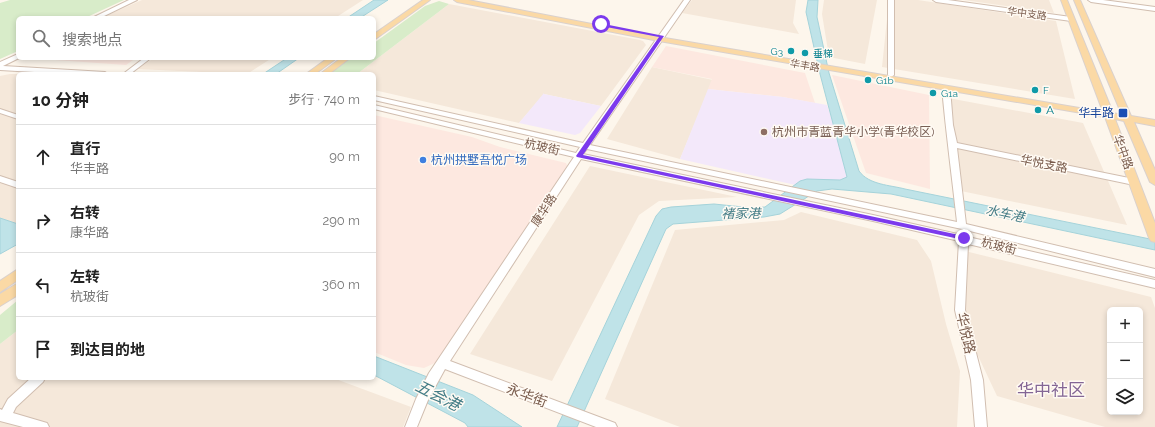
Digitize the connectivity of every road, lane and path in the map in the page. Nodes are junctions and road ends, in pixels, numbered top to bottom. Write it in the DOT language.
graph roads {
  1 [pos="134,0"];
  2 [pos="416,0"];
  3 [pos="427,0"];
  4 [pos="457,0"];
  5 [pos="475,0"];
  6 [pos="687,0"];
  7 [pos="891,0"];
  8 [pos="936,0"];
  9 [pos="1064,0"];
  10 [pos="1077,0"];
  11 [pos="1091,0"];
  12 [pos="1155,9"];
  13 [pos="99,16"];
  14 [pos="1071,19"];
  15 [pos="376,28"];
  16 [pos="376,37"];
  17 [pos="661,38"];
  18 [pos="16,57"];
  19 [pos="145,60"];
  20 [pos="330,60"];
  21 [pos="343,60"];
  22 [pos="0,66"];
  23 [pos="832,67"];
  24 [pos="79,72"];
  25 [pos="129,72"];
  26 [pos="313,72"];
  27 [pos="327,72"];
  28 [pos="891,75"];
  29 [pos="946,88"];
  30 [pos="376,98"];
  31 [pos="376,107"];
  32 [pos="0,111"];
  33 [pos="1108,112"];
  34 [pos="1126,115"];
  35 [pos="16,116"];
  36 [pos="1155,116"];
  37 [pos="1155,123"];
  38 [pos="953,145"];
  39 [pos="585,146"];
  40 [pos="579,156"];
  41 [pos="0,178"];
  42 [pos="1134,182"];
  43 [pos="1155,182"];
  44 [pos="16,184"];
  45 [pos="962,226"];
  46 [pos="964,238"];
  47 [pos="1155,238"];
  48 [pos="1155,273"];
  49 [pos="16,275"];
  50 [pos="1155,284"];
  51 [pos="0,287"];
  52 [pos="16,289"];
  53 [pos="0,301"];
  54 [pos="443,363"];
  55 [pos="37,380"];
  56 [pos="3,416"];
  57 [pos="43,427"];
  58 [pos="411,427"];
  59 [pos="611,427"];
  60 [pos="982,427"];
  1 -- 13 [label="street"];
  2 -- 15 [label="main road"];
  3 -- 16 [label="main road"];
  4 -- 17 [label="main road, 华丰路"];
  5 -- 17 [label="main road, 华丰路"];
  6 -- 17 [label="street, 康华路"];
  7 -- 28 [label="street"];
  8 -- 14 [label="street, 华中支路"];
  9 -- 14 [label="main road, 华中路"];
  10 -- 34 [label="main road, 华中路"];
  11 -- 12 [label="street"];
  14 -- 33 [label="main road, 华中路"];
  17 -- 23 [label="main road, 华丰路"];
  17 -- 39 [label="street, 康华路"];
  18 -- 22 [label="street"];
  19 -- 25 [label="street"];
  20 -- 26 [label="main road"];
  21 -- 27 [label="main road"];
  22 -- 24 [label="street"];
  23 -- 28 [label="main road, 华丰路"];
  23 -- 29 [label="main road, 华丰路"];
  28 -- 33 [label="main road, 华丰路"];
  29 -- 33 [label="main road, 华丰路"];
  29 -- 38 [label="street"];
  30 -- 39 [label="street, 杭玻街"];
  31 -- 40 [label="street, 杭玻街"];
  32 -- 35 [label="street"];
  33 -- 34 [label="main road, 华丰路"];
  33 -- 42 [label="main road, 华中路"];
  34 -- 36 [label="main road, 华丰路"];
  34 -- 37 [label="main road, 华丰路"];
  34 -- 43 [label="main road, 华中路"];
  38 -- 42 [label="street, 华悦支路"];
  38 -- 45 [label="street"];
  39 -- 40 [label="street, 康华路"];
  39 -- 45 [label="street, 杭玻街"];
  40 -- 46 [label="street, 杭玻街"];
  40 -- 54 [label="street, 康华路"];
  41 -- 44 [label="street"];
  42 -- 47 [label="main road, 华中路"];
  45 -- 48 [label="street, 杭玻街"];
  46 -- 50 [label="street, 杭玻街"];
  46 -- 60 [label="street, 华悦路"];
  49 -- 51 [label="main road"];
  52 -- 53 [label="main road"];
  54 -- 58 [label="street, 康华路"];
  54 -- 59 [label="street, 永华街"];
  55 -- 56 [label="street"];
  56 -- 57 [label="street"];
}
